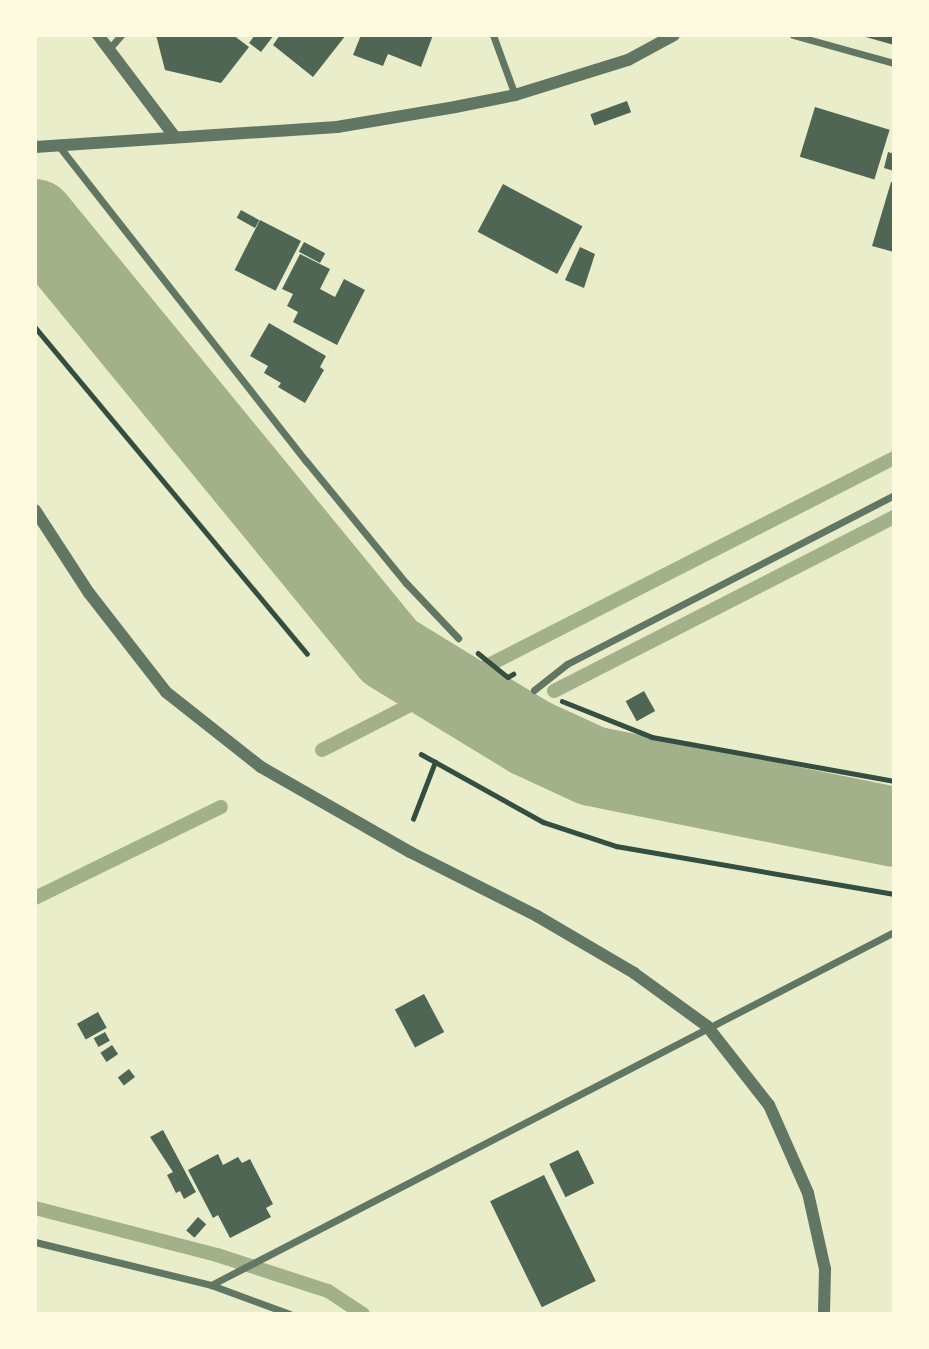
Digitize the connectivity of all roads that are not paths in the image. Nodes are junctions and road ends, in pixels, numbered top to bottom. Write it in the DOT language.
graph roads {
  1 [pos="98,35"];
  2 [pos="121,35"];
  3 [pos="493,35"];
  4 [pos="674,35"];
  5 [pos="793,35"];
  6 [pos="109,49"];
  7 [pos="894,63"];
  8 [pos="516,94"];
  9 [pos="175,137"];
  10 [pos="58,145"];
  11 [pos="38,146"];
  12 [pos="894,495"];
  13 [pos="35,510"];
  14 [pos="458,638"];
  15 [pos="534,690"];
  16 [pos="894,932"];
  17 [pos="707,1026"];
  18 [pos="35,1242"];
  19 [pos="211,1285"];
  20 [pos="290,1314"];
  21 [pos="824,1314"];
  1 -- 6 [label="street"];
  2 -- 6 [label="street"];
  3 -- 8 [label="street"];
  4 -- 8 [label="street"];
  5 -- 7 [label="street"];
  6 -- 9 [label="street"];
  8 -- 9 [label="street"];
  9 -- 10 [label="street"];
  10 -- 11 [label="street"];
  10 -- 14 [label="street"];
  12 -- 15 [label="street"];
  13 -- 17 [label="street"];
  16 -- 17 [label="street"];
  17 -- 19 [label="street"];
  17 -- 21 [label="street"];
  18 -- 19 [label="street"];
  19 -- 20 [label="street"];
}
